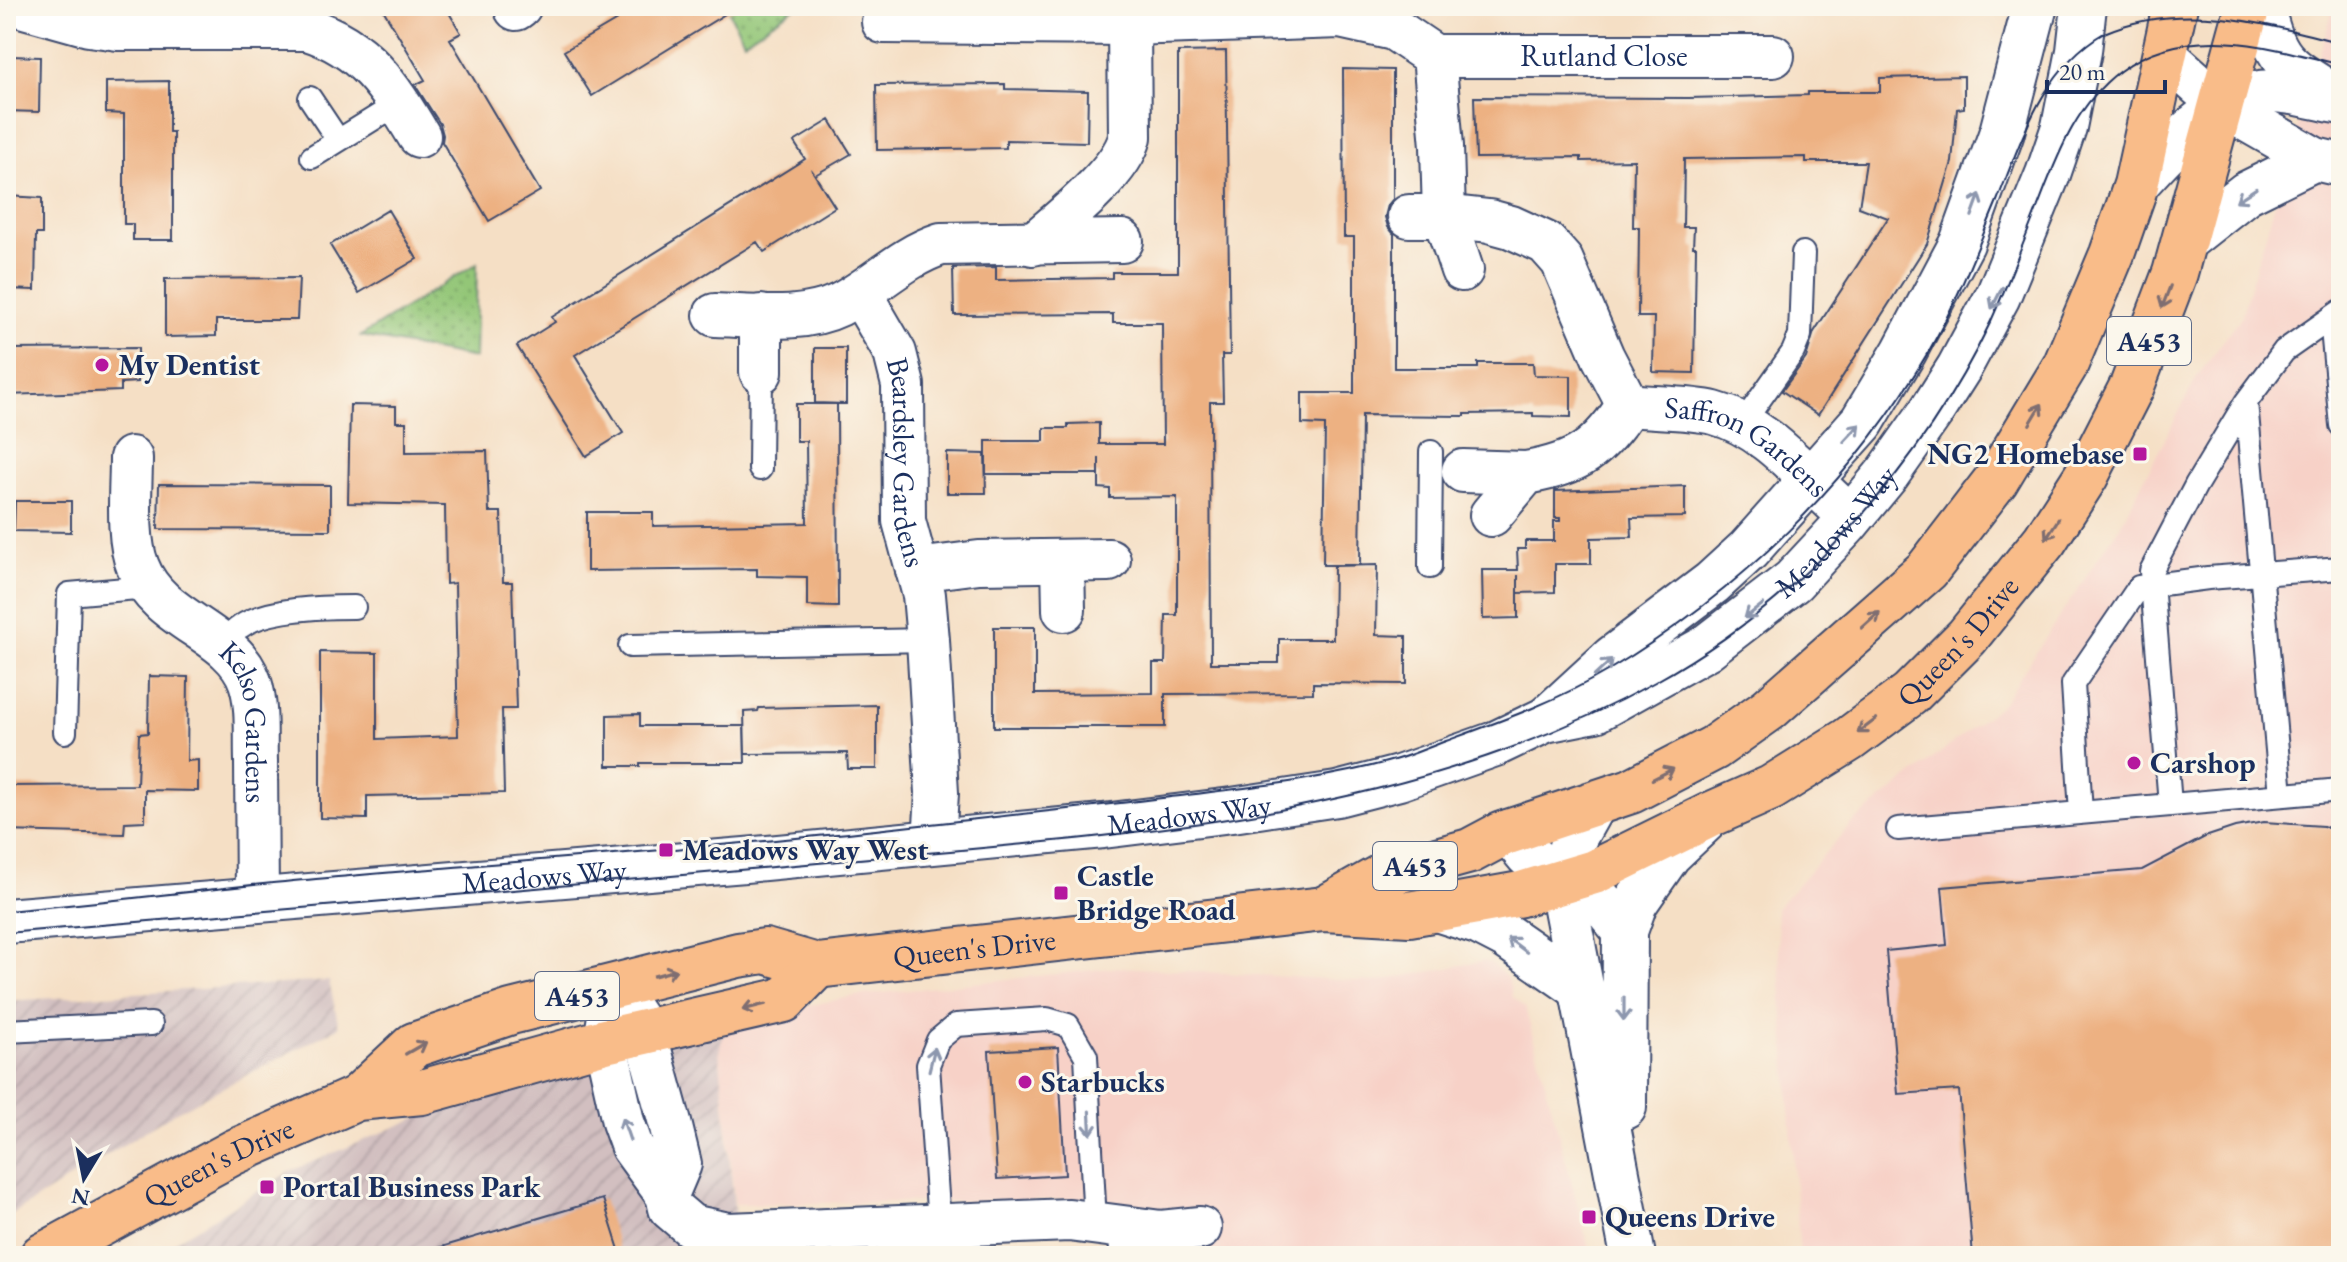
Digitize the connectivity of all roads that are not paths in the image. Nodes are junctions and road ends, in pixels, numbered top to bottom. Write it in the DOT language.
graph roads {
  1 [pos="21,6"];
  2 [pos="2035,6"];
  3 [pos="2084,6"];
  4 [pos="2175,6"];
  5 [pos="2248,6"];
  6 [pos="2263,6"];
  7 [pos="255,17"];
  8 [pos="883,22"];
  9 [pos="1129,24"];
  10 [pos="2165,55"];
  11 [pos="1434,56"];
  12 [pos="1773,56"];
  13 [pos="310,98"];
  14 [pos="2341,102"];
  15 [pos="2222,106"];
  16 [pos="409,120"];
  17 [pos="338,140"];
  18 [pos="312,157"];
  19 [pos="2328,162"];
  20 [pos="2136,185"];
  21 [pos="1426,216"];
  22 [pos="1122,241"];
  23 [pos="2184,242"];
  24 [pos="1033,244"];
  25 [pos="1803,253"];
  26 [pos="1462,270"];
  27 [pos="860,293"];
  28 [pos="715,315"];
  29 [pos="2336,315"];
  30 [pos="761,316"];
  31 [pos="761,372"];
  32 [pos="2246,402"];
  33 [pos="1628,405"];
  34 [pos="1743,423"];
  35 [pos="2341,425"];
  36 [pos="131,458"];
  37 [pos="1441,465"];
  38 [pos="760,469"];
  39 [pos="1526,473"];
  40 [pos="1809,479"];
  41 [pos="1491,515"];
  42 [pos="1851,517"];
  43 [pos="1109,560"];
  44 [pos="1063,561"];
  45 [pos="1430,567"];
  46 [pos="2341,568"];
  47 [pos="917,570"];
  48 [pos="2263,575"];
  49 [pos="2152,585"];
  50 [pos="148,587"];
  51 [pos="354,607"];
  52 [pos="1064,610"];
  53 [pos="928,640"];
  54 [pos="222,645"];
  55 [pos="630,646"];
  56 [pos="1545,720"];
  57 [pos="65,732"];
  58 [pos="2341,790"];
  59 [pos="2281,795"];
  60 [pos="2170,804"];
  61 [pos="1592,806"];
  62 [pos="2081,813"];
  63 [pos="1712,814"];
  64 [pos="1898,829"];
  65 [pos="1509,832"];
  66 [pos="934,842"];
  67 [pos="1561,882"];
  68 [pos="257,900"];
  69 [pos="1324,909"];
  70 [pos="1437,909"];
  71 [pos="6,921"];
  72 [pos="1625,931"];
  73 [pos="817,966"];
  74 [pos="614,986"];
  75 [pos="1582,989"];
  76 [pos="151,1024"];
  77 [pos="6,1031"];
  78 [pos="625,1036"];
  79 [pos="357,1098"];
  80 [pos="939,1224"];
  81 [pos="677,1225"];
  82 [pos="1112,1234"];
  83 [pos="1628,1237"];
  84 [pos="1175,1239"];
  85 [pos="42,1256"];
  1 -- 7 [label="street"];
  40 -- 2 [label="street, Meadows Way, one-way"];
  3 -- 42 [label="street, Meadows Way, one-way"];
  4 -- 10 [label="main road, Queen's Drive / A453"];
  5 -- 15 [label="main road, Queen's Drive / A453"];
  6 -- 14 [label="street"];
  7 -- 16 [label="street"];
  8 -- 9 [label="street"];
  9 -- 11 [label="street"];
  9 -- 24 [label="street"];
  10 -- 15 [label="street"];
  10 -- 20 [label="main road, Queen's Drive / A453"];
  11 -- 12 [label="street, Rutland Close"];
  11 -- 21 [label="street"];
  13 -- 17 [label="lane"];
  14 -- 15 [label="street"];
  15 -- 19 [label="street"];
  15 -- 20 [label="street"];
  15 -- 23 [label="main road, Queen's Drive / A453"];
  16 -- 17 [label="lane"];
  17 -- 18 [label="lane"];
  19 -- 23 [label="street, one-way"];
  61 -- 20 [label="main road, Queen's Drive / A453, one-way"];
  21 -- 26 [label="street"];
  21 -- 33 [label="street, Saffron Gardens"];
  22 -- 24 [label="street"];
  23 -- 63 [label="main road, Queen's Drive / A453, one-way"];
  24 -- 27 [label="street"];
  25 -- 34 [label="lane"];
  27 -- 30 [label="street"];
  27 -- 47 [label="street, Beardsley Gardens"];
  28 -- 30 [label="street"];
  29 -- 32 [label="lane"];
  29 -- 35 [label="lane"];
  30 -- 31 [label="street"];
  31 -- 38 [label="lane"];
  32 -- 48 [label="lane"];
  32 -- 49 [label="lane"];
  33 -- 34 [label="street, Saffron Gardens"];
  33 -- 39 [label="street, Saffron Gardens"];
  34 -- 40 [label="street, Saffron Gardens"];
  36 -- 50 [label="street, Kelso Gardens"];
  37 -- 39 [label="street, Saffron Gardens"];
  37 -- 45 [label="lane, Saffron Gardens"];
  39 -- 41 [label="street"];
  40 -- 42 [label="street, Saffron Gardens"];
  56 -- 40 [label="street, Meadows Way, one-way"];
  42 -- 56 [label="street, Meadows Way, one-way"];
  43 -- 44 [label="street"];
  44 -- 47 [label="street"];
  44 -- 52 [label="street"];
  46 -- 48 [label="lane"];
  47 -- 53 [label="street, Beardsley Gardens"];
  48 -- 49 [label="lane"];
  48 -- 59 [label="lane"];
  49 -- 60 [label="lane"];
  49 -- 62 [label="lane"];
  50 -- 54 [label="street, Kelso Gardens"];
  50 -- 57 [label="lane"];
  51 -- 54 [label="lane"];
  53 -- 55 [label="lane"];
  53 -- 66 [label="street, Beardsley Gardens"];
  54 -- 68 [label="street, Kelso Gardens"];
  56 -- 66 [label="street, Meadows Way"];
  58 -- 59 [label="lane"];
  59 -- 60 [label="lane"];
  60 -- 62 [label="lane"];
  61 -- 65 [label="main road, Queen's Drive / A453"];
  61 -- 67 [label="street"];
  62 -- 64 [label="lane"];
  63 -- 67 [label="main road, Queen's Drive / A453"];
  63 -- 72 [label="street"];
  65 -- 67 [label="street"];
  65 -- 69 [label="main road, Queen's Drive / A453"];
  66 -- 68 [label="street, Meadows Way"];
  67 -- 70 [label="main road, Queen's Drive / A453"];
  67 -- 72 [label="street"];
  67 -- 75 [label="street"];
  68 -- 71 [label="street, Meadows Way"];
  69 -- 70 [label="main road, Queen's Drive / A453"];
  69 -- 73 [label="main road, Queen's Drive / A453"];
  75 -- 70 [label="street, one-way"];
  72 -- 83 [label="street, one-way"];
  74 -- 73 [label="main road, Queen's Drive / A453, one-way"];
  73 -- 78 [label="main road, Queen's Drive / A453, one-way"];
  74 -- 78 [label="street"];
  79 -- 74 [label="main road, Queen's Drive / A453, one-way"];
  75 -- 83 [label="street"];
  76 -- 77 [label="lane"];
  78 -- 79 [label="main road, Queen's Drive / A453"];
  78 -- 81 [label="street"];
  79 -- 85 [label="main road, Queen's Drive / A453"];
  80 -- 81 [label="street"];
  80 -- 82 [label="street"];
  80 -- 82 [label="lane, one-way"];
  82 -- 84 [label="street"];
}
